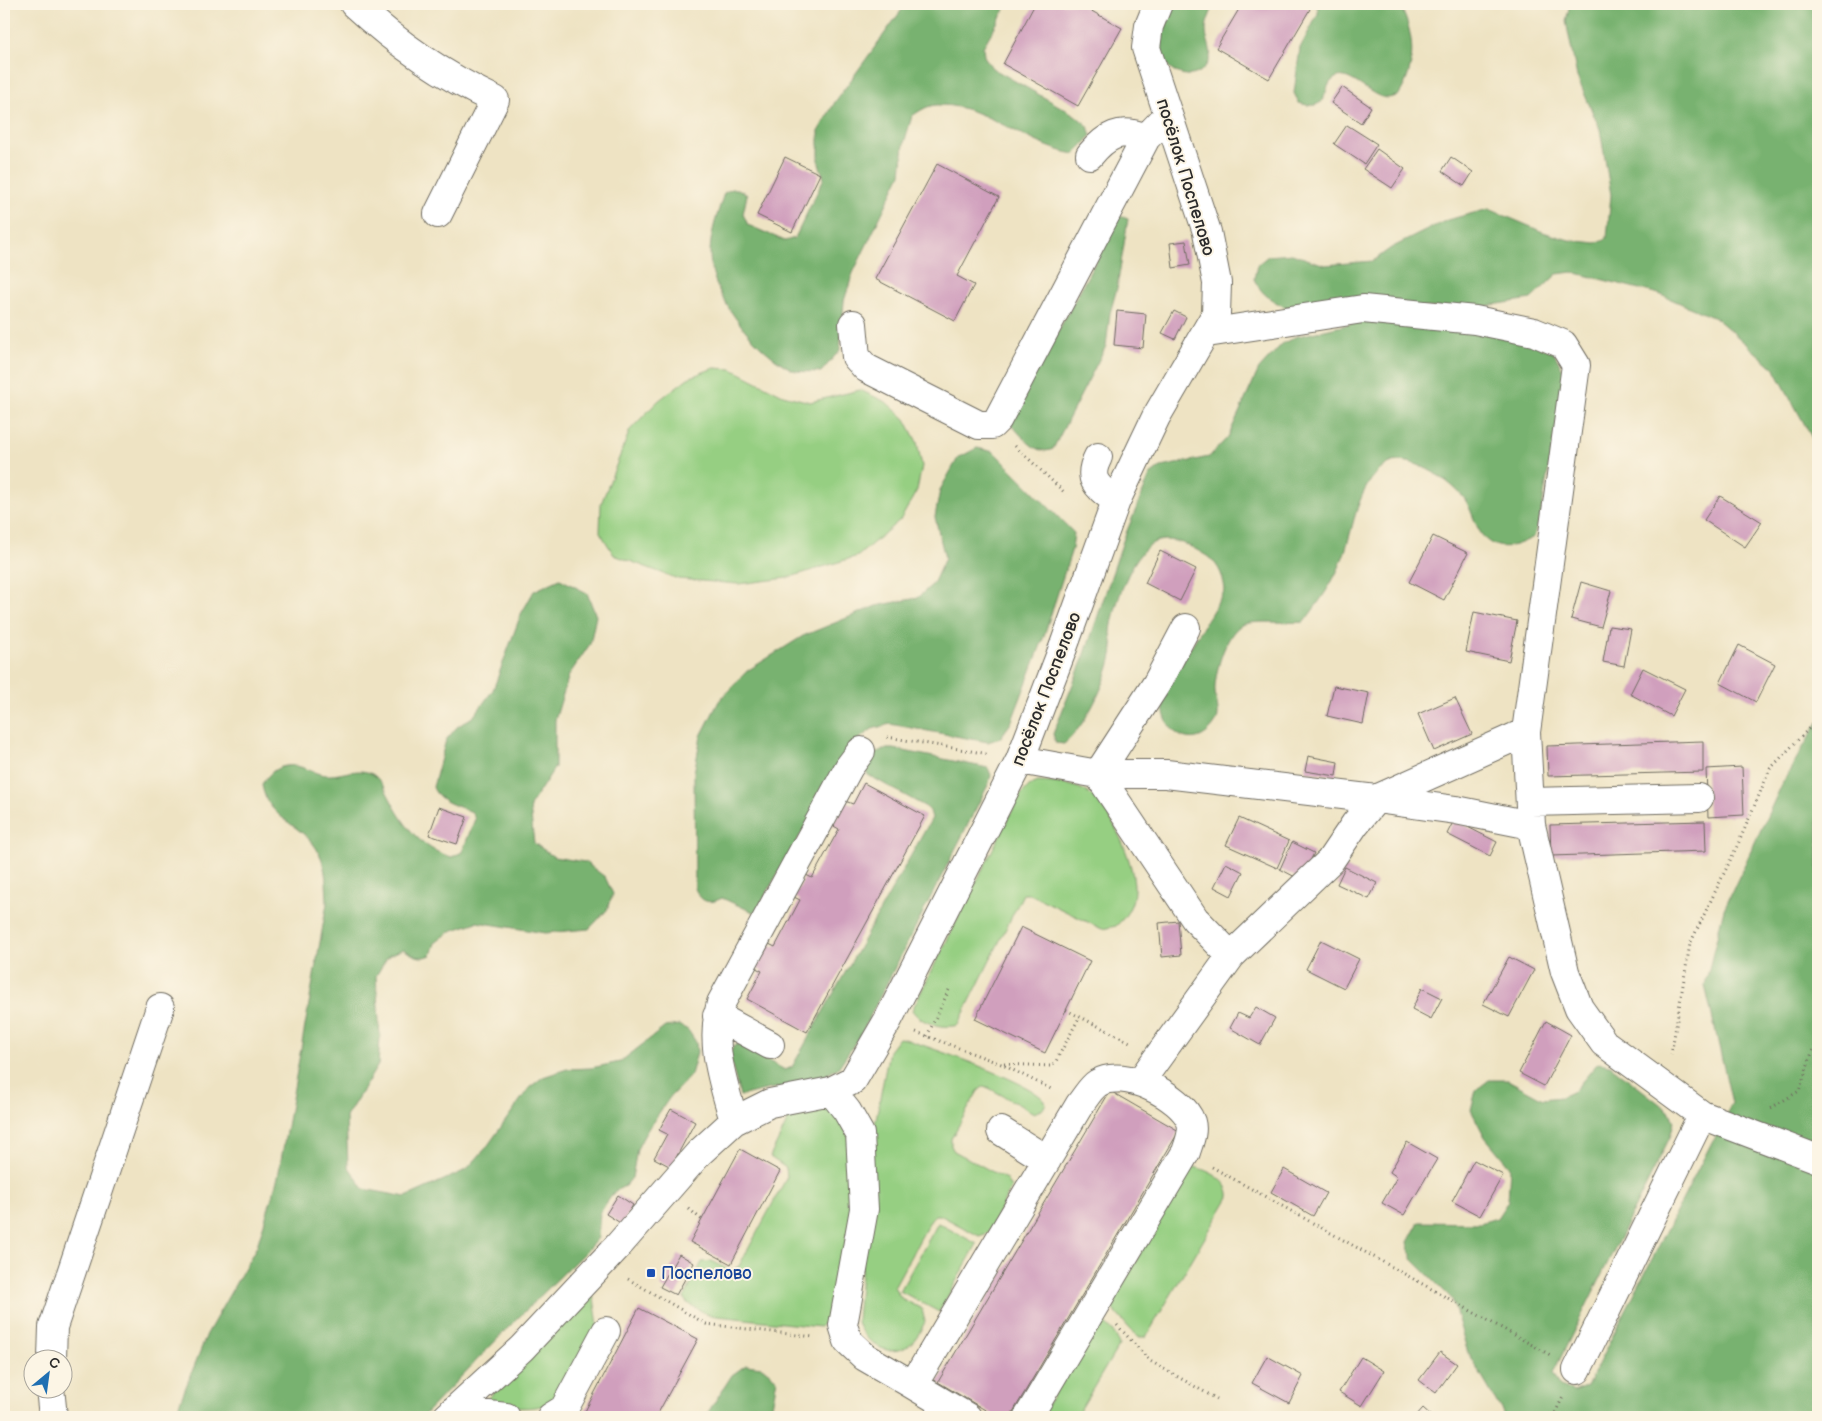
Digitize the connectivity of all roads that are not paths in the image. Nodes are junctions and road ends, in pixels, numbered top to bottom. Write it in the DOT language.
graph roads {
  1 [pos="354,4"];
  2 [pos="1158,4"];
  3 [pos="1168,115"];
  4 [pos="1146,138"];
  5 [pos="1090,155"];
  6 [pos="438,214"];
  7 [pos="853,324"];
  8 [pos="1207,333"];
  9 [pos="1098,457"];
  10 [pos="1116,501"];
  11 [pos="1186,628"];
  12 [pos="1526,732"];
  13 [pos="861,751"];
  14 [pos="1020,760"];
  15 [pos="1098,774"];
  16 [pos="1699,798"];
  17 [pos="1376,799"];
  18 [pos="1531,813"];
  19 [pos="1231,956"];
  20 [pos="160,1008"];
  21 [pos="717,1016"];
  22 [pos="770,1045"];
  23 [pos="1140,1082"];
  24 [pos="830,1091"];
  25 [pos="1702,1115"];
  26 [pos="734,1121"];
  27 [pos="1000,1132"];
  28 [pos="1818,1159"];
  29 [pos="1047,1160"];
  30 [pos="606,1331"];
  31 [pos="52,1348"];
  32 [pos="1577,1370"];
  33 [pos="913,1385"];
  34 [pos="51,1398"];
  35 [pos="450,1414"];
  36 [pos="53,1417"];
  37 [pos="506,1417"];
  38 [pos="551,1417"];
  39 [pos="966,1417"];
  40 [pos="1028,1417"];
  1 -- 6 [label="street"];
  2 -- 3 [label="street, посёлок Поспелово"];
  3 -- 4 [label="street"];
  3 -- 8 [label="street, посёлок Поспелово"];
  4 -- 5 [label="street"];
  4 -- 7 [label="street"];
  8 -- 10 [label="street, посёлок Поспелово"];
  8 -- 12 [label="street"];
  9 -- 10 [label="street"];
  10 -- 14 [label="street, посёлок Поспелово"];
  11 -- 15 [label="street"];
  12 -- 17 [label="street"];
  12 -- 18 [label="street"];
  13 -- 21 [label="street"];
  14 -- 15 [label="street"];
  14 -- 24 [label="street, посёлок Поспелово"];
  15 -- 17 [label="street"];
  15 -- 19 [label="street"];
  16 -- 18 [label="street"];
  17 -- 18 [label="street"];
  17 -- 19 [label="street"];
  18 -- 25 [label="street"];
  19 -- 23 [label="street"];
  20 -- 31 [label="street"];
  21 -- 22 [label="street"];
  21 -- 26 [label="street"];
  23 -- 29 [label="street"];
  23 -- 40 [label="street"];
  24 -- 26 [label="street, посёлок Поспелово"];
  24 -- 33 [label="street"];
  25 -- 28 [label="street"];
  25 -- 32 [label="street"];
  26 -- 35 [label="street, посёлок Поспелово"];
  27 -- 29 [label="street"];
  29 -- 33 [label="street"];
  30 -- 38 [label="street"];
  33 -- 39 [label="street"];
  34 -- 36 [label="street"];
  35 -- 37 [label="street"];
}
